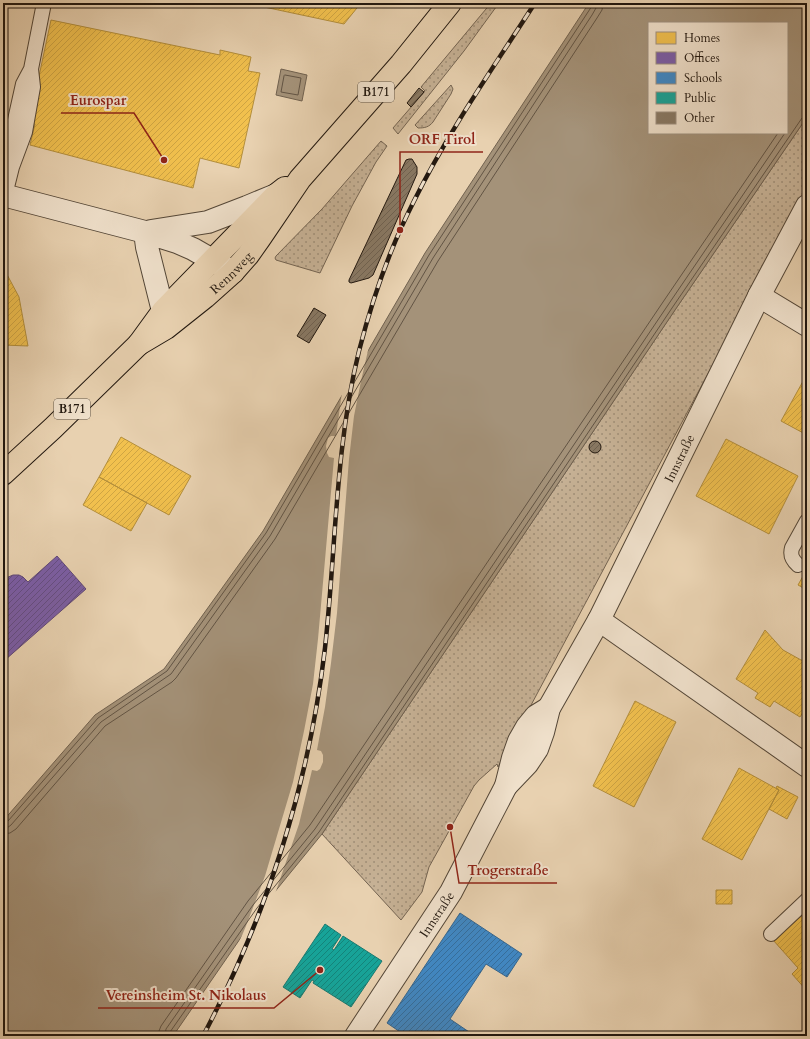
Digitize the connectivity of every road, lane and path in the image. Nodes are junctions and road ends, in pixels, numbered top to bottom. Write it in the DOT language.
graph roads {
  1 [pos="44,3"];
  2 [pos="450,3"];
  3 [pos="300,179"];
  4 [pos="4,195"];
  5 [pos="276,195"];
  6 [pos="807,206"];
  7 [pos="145,232"];
  8 [pos="212,260"];
  9 [pos="233,272"];
  10 [pos="759,296"];
  11 [pos="163,311"];
  12 [pos="807,325"];
  13 [pos="139,344"];
  14 [pos="3,474"];
  15 [pos="807,521"];
  16 [pos="798,565"];
  17 [pos="599,620"];
  18 [pos="807,766"];
  19 [pos="807,900"];
  20 [pos="771,934"];
  21 [pos="356,1036"];
  1 -- 4 [label="lane"];
  2 -- 3 [label="main road, Rennweg / B171"];
  3 -- 5 [label="main road, Rennweg / B171"];
  3 -- 9 [label="main road, Rennweg / B171"];
  4 -- 7 [label="street"];
  5 -- 7 [label="street"];
  5 -- 8 [label="main road, Rennweg / B171"];
  6 -- 10 [label="street, Innstraße"];
  7 -- 8 [label="street"];
  7 -- 11 [label="street"];
  8 -- 9 [label="street"];
  8 -- 11 [label="main road, Rennweg / B171"];
  9 -- 13 [label="main road, Rennweg / B171"];
  10 -- 12 [label="street"];
  10 -- 17 [label="street, Innstraße"];
  11 -- 13 [label="main road, Rennweg / B171"];
  13 -- 14 [label="main road, Rennweg / B171"];
  15 -- 16 [label="lane"];
  17 -- 18 [label="street"];
  17 -- 21 [label="street, Innstraße"];
  19 -- 20 [label="lane"];
}
